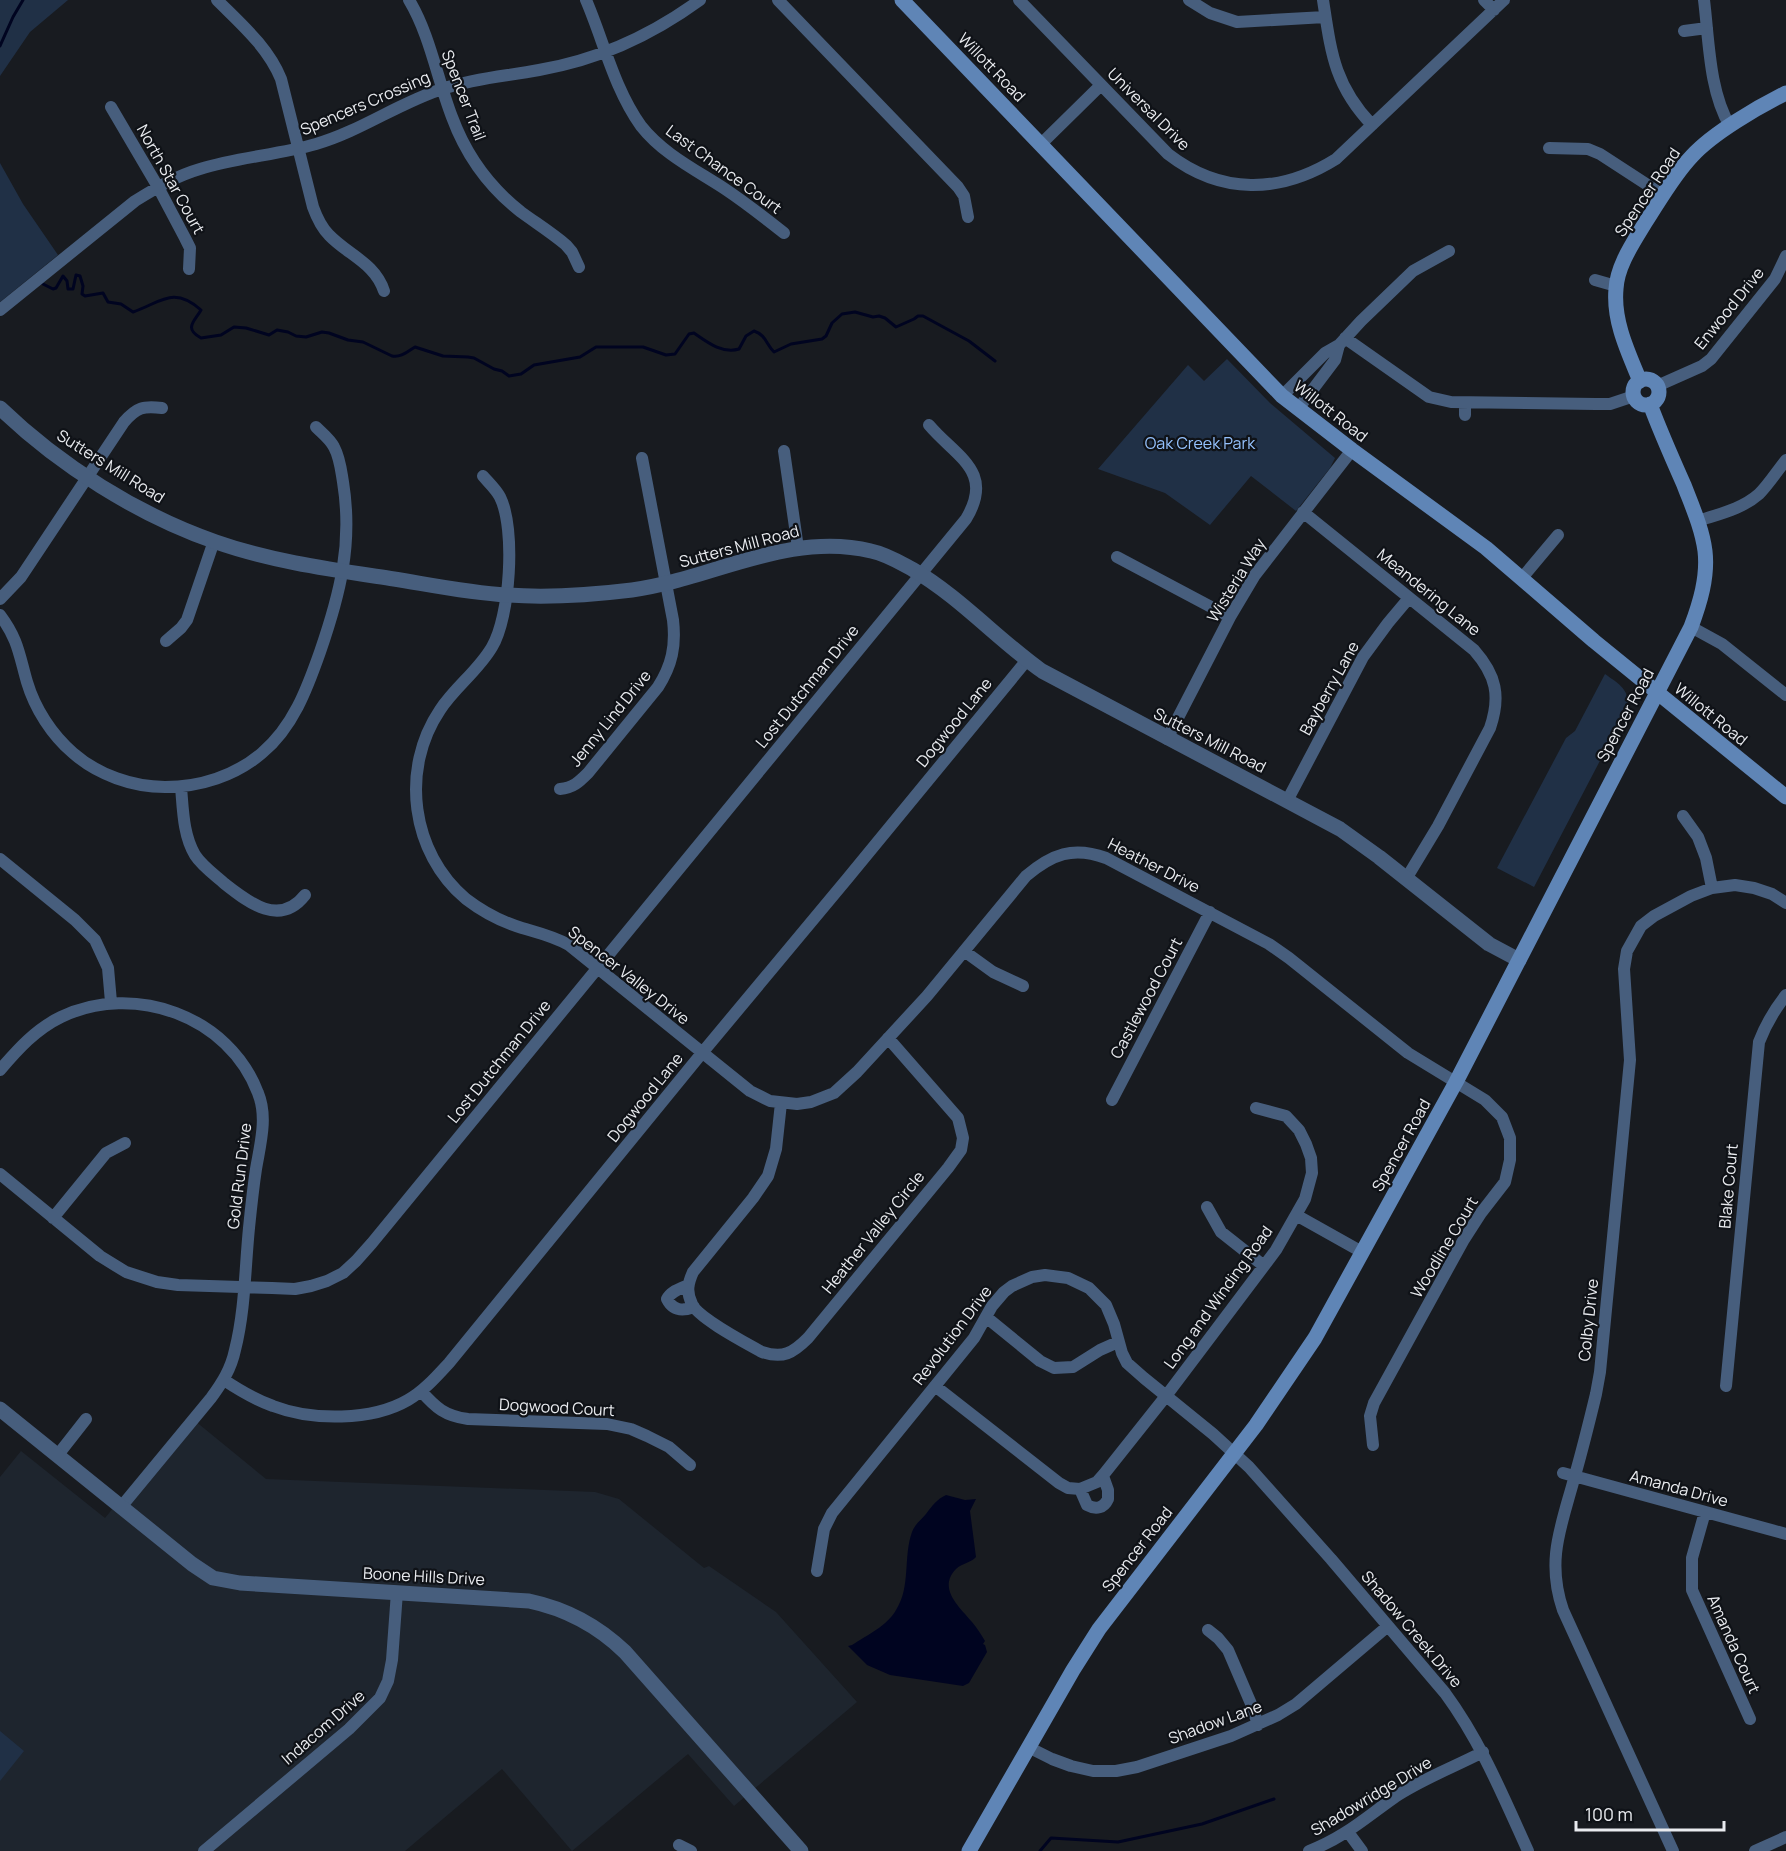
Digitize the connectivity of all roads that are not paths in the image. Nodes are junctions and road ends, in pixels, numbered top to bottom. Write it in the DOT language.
graph roads {
  1 [pos="217,0"];
  2 [pos="409,0"];
  3 [pos="585,0"];
  4 [pos="700,0"];
  5 [pos="778,0"];
  6 [pos="902,0"];
  7 [pos="1019,0"];
  8 [pos="1189,0"];
  9 [pos="1323,0"];
  10 [pos="1484,0"];
  11 [pos="1504,0"];
  12 [pos="1704,0"];
  13 [pos="1494,10"];
  14 [pos="1325,17"];
  15 [pos="1707,28"];
  16 [pos="1684,31"];
  17 [pos="606,53"];
  18 [pos="1101,85"];
  19 [pos="442,88"];
  20 [pos="1786,93"];
  21 [pos="111,107"];
  22 [pos="1372,125"];
  23 [pos="1730,126"];
  24 [pos="1041,144"];
  25 [pos="1549,148"];
  26 [pos="298,149"];
  27 [pos="158,187"];
  28 [pos="1663,195"];
  29 [pos="968,217"];
  30 [pos="784,233"];
  31 [pos="1449,251"];
  32 [pos="1786,256"];
  33 [pos="579,267"];
  34 [pos="189,269"];
  35 [pos="1595,280"];
  36 [pos="1616,286"];
  37 [pos="384,291"];
  38 [pos="0,310"];
  39 [pos="1342,341"];
  40 [pos="1640,381"];
  41 [pos="1657,386"];
  42 [pos="1282,396"];
  43 [pos="1634,396"];
  44 [pos="1650,404"];
  45 [pos="0,408"];
  46 [pos="162,408"];
  47 [pos="1298,409"];
  48 [pos="929,425"];
  49 [pos="316,428"];
  50 [pos="1352,450"];
  51 [pos="784,451"];
  52 [pos="642,458"];
  53 [pos="1786,460"];
  54 [pos="483,476"];
  55 [pos="88,477"];
  56 [pos="1303,512"];
  57 [pos="1698,521"];
  58 [pos="1558,535"];
  59 [pos="214,541"];
  60 [pos="798,548"];
  61 [pos="1117,556"];
  62 [pos="343,571"];
  63 [pos="920,574"];
  64 [pos="1522,578"];
  65 [pos="665,584"];
  66 [pos="507,595"];
  67 [pos="1410,598"];
  68 [pos="0,599"];
  69 [pos="0,615"];
  70 [pos="1230,617"];
  71 [pos="1691,627"];
  72 [pos="166,641"];
  73 [pos="1027,660"];
  74 [pos="1658,693"];
  75 [pos="1786,694"];
  76 [pos="1167,739"];
  77 [pos="181,787"];
  78 [pos="560,789"];
  79 [pos="1786,797"];
  80 [pos="1287,801"];
  81 [pos="1683,816"];
  82 [pos="1,863"];
  83 [pos="1406,879"];
  84 [pos="1712,888"];
  85 [pos="305,894"];
  86 [pos="1786,903"];
  87 [pos="1210,912"];
  88 [pos="964,951"];
  89 [pos="1519,960"];
  90 [pos="597,967"];
  91 [pos="1023,986"];
  92 [pos="1786,995"];
  93 [pos="111,1002"];
  94 [pos="888,1038"];
  95 [pos="702,1053"];
  96 [pos="0,1070"];
  97 [pos="1456,1082"];
  98 [pos="1112,1100"];
  99 [pos="781,1103"];
  100 [pos="1256,1108"];
  101 [pos="125,1143"];
  102 [pos="0,1174"];
  103 [pos="1207,1207"];
  104 [pos="1296,1215"];
  105 [pos="53,1218"];
  106 [pos="1362,1252"];
  107 [pos="1264,1266"];
  108 [pos="688,1285"];
  109 [pos="244,1287"];
  110 [pos="694,1307"];
  111 [pos="986,1317"];
  112 [pos="1118,1342"];
  113 [pos="224,1380"];
  114 [pos="935,1386"];
  115 [pos="1726,1386"];
  116 [pos="421,1392"];
  117 [pos="1166,1396"];
  118 [pos="0,1409"];
  119 [pos="86,1419"];
  120 [pos="1373,1445"];
  121 [pos="1235,1453"];
  122 [pos="57,1456"];
  123 [pos="690,1465"];
  124 [pos="1102,1476"];
  125 [pos="1569,1476"];
  126 [pos="1080,1489"];
  127 [pos="122,1507"];
  128 [pos="1705,1512"];
  129 [pos="1786,1534"];
  130 [pos="817,1571"];
  131 [pos="397,1592"];
  132 [pos="1388,1626"];
  133 [pos="1208,1630"];
  134 [pos="1750,1719"];
  135 [pos="1258,1725"];
  136 [pos="1028,1747"];
  137 [pos="1483,1752"];
  138 [pos="1348,1832"];
  139 [pos="1786,1837"];
  140 [pos="204,1851"];
  141 [pos="801,1851"];
  142 [pos="969,1851"];
  143 [pos="1309,1851"];
  144 [pos="1362,1851"];
  145 [pos="1528,1851"];
  146 [pos="1673,1851"];
  147 [pos="1755,1851"];
  1 -- 26 [label="street"];
  2 -- 19 [label="street, Spencer Trail"];
  3 -- 17 [label="street, Last Chance Court"];
  4 -- 17 [label="street, Spencers Crossing"];
  5 -- 29 [label="street"];
  6 -- 24 [label="main road, Willott Road"];
  7 -- 18 [label="street, Universal Drive"];
  8 -- 14 [label="street"];
  9 -- 14 [label="street"];
  10 -- 13 [label="street"];
  11 -- 13 [label="street, Universal Drive"];
  12 -- 15 [label="street"];
  13 -- 22 [label="street, Universal Drive"];
  14 -- 22 [label="street"];
  15 -- 16 [label="street"];
  15 -- 23 [label="street"];
  17 -- 19 [label="street, Spencers Crossing"];
  17 -- 30 [label="street, Last Chance Court"];
  18 -- 22 [label="street, Universal Drive"];
  18 -- 24 [label="street"];
  19 -- 26 [label="street, Spencers Crossing"];
  19 -- 33 [label="street, Spencer Trail"];
  20 -- 23 [label="main road, Spencer Road"];
  21 -- 27 [label="street, North Star Court"];
  23 -- 28 [label="main road, Spencer Road"];
  24 -- 42 [label="main road, Willott Road"];
  25 -- 28 [label="street"];
  26 -- 27 [label="street, Spencers Crossing"];
  26 -- 37 [label="street"];
  27 -- 34 [label="street, North Star Court"];
  27 -- 38 [label="street, Spencers Crossing"];
  28 -- 36 [label="main road, Spencer Road"];
  31 -- 39 [label="street"];
  32 -- 41 [label="street, Enwood Drive"];
  35 -- 36 [label="street"];
  36 -- 40 [label="main road, Spencer Road"];
  39 -- 42 [label="street"];
  39 -- 43 [label="street"];
  39 -- 47 [label="street"];
  40 -- 41 [label="main road"];
  40 -- 43 [label="main road"];
  41 -- 44 [label="main road"];
  42 -- 47 [label="main road, Willott Road"];
  43 -- 44 [label="main road"];
  44 -- 57 [label="main road, Spencer Road"];
  45 -- 55 [label="street, Sutters Mill Road"];
  46 -- 55 [label="street"];
  47 -- 50 [label="main road, Willott Road"];
  48 -- 63 [label="street, Lost Dutchman Drive"];
  49 -- 62 [label="street"];
  50 -- 56 [label="street, Wisteria Way"];
  50 -- 64 [label="main road, Willott Road"];
  51 -- 60 [label="street"];
  52 -- 65 [label="street, Jenny Lind Drive"];
  53 -- 57 [label="street"];
  54 -- 66 [label="street, Spencer Valley Drive"];
  55 -- 59 [label="street, Sutters Mill Road"];
  55 -- 68 [label="street"];
  56 -- 67 [label="street, Meandering Lane"];
  56 -- 70 [label="street, Wisteria Way"];
  57 -- 71 [label="main road, Spencer Road"];
  58 -- 64 [label="street"];
  59 -- 62 [label="street, Sutters Mill Road"];
  59 -- 72 [label="street"];
  60 -- 63 [label="street, Sutters Mill Road"];
  60 -- 65 [label="street, Sutters Mill Road"];
  61 -- 70 [label="street"];
  62 -- 66 [label="street, Sutters Mill Road"];
  62 -- 77 [label="street"];
  63 -- 73 [label="street, Sutters Mill Road"];
  63 -- 90 [label="street, Lost Dutchman Drive"];
  64 -- 74 [label="main road, Willott Road"];
  65 -- 66 [label="street, Sutters Mill Road"];
  65 -- 78 [label="street, Jenny Lind Drive"];
  66 -- 90 [label="street, Spencer Valley Drive"];
  67 -- 80 [label="street, Bayberry Lane"];
  67 -- 83 [label="street, Meandering Lane"];
  69 -- 77 [label="street"];
  70 -- 76 [label="street, Wisteria Way"];
  71 -- 74 [label="main road, Spencer Road"];
  71 -- 75 [label="street"];
  73 -- 76 [label="street, Sutters Mill Road"];
  73 -- 95 [label="street, Dogwood Lane"];
  74 -- 79 [label="main road, Willott Road"];
  74 -- 89 [label="main road, Spencer Road"];
  76 -- 80 [label="street, Sutters Mill Road"];
  77 -- 85 [label="street"];
  80 -- 83 [label="street, Sutters Mill Road"];
  81 -- 84 [label="street"];
  82 -- 93 [label="street"];
  83 -- 89 [label="street, Sutters Mill Road"];
  84 -- 86 [label="street, Colby Drive"];
  84 -- 125 [label="street, Colby Drive"];
  87 -- 88 [label="street, Heather Drive"];
  87 -- 97 [label="street, Heather Drive"];
  87 -- 98 [label="street, Castlewood Court"];
  88 -- 91 [label="street"];
  88 -- 94 [label="street, Heather Drive"];
  89 -- 97 [label="main road, Spencer Road"];
  90 -- 95 [label="street, Spencer Valley Drive"];
  90 -- 109 [label="street, Lost Dutchman Drive"];
  92 -- 115 [label="street, Blake Court"];
  93 -- 96 [label="street, Gold Run Drive"];
  93 -- 109 [label="street, Gold Run Drive"];
  94 -- 99 [label="street, Heather Drive"];
  94 -- 110 [label="street, Heather Valley Circle"];
  95 -- 99 [label="street, Spencer Valley Drive"];
  95 -- 116 [label="street, Dogwood Lane"];
  97 -- 106 [label="main road, Spencer Road"];
  97 -- 120 [label="street, Woodline Court"];
  99 -- 108 [label="street, Heather Valley Circle"];
  100 -- 104 [label="street, Long and Winding Road"];
  101 -- 105 [label="street"];
  102 -- 105 [label="street, Lost Dutchman Drive"];
  103 -- 107 [label="street"];
  104 -- 106 [label="street"];
  104 -- 107 [label="street, Long and Winding Road"];
  105 -- 109 [label="street, Lost Dutchman Drive"];
  106 -- 121 [label="main road, Spencer Road"];
  107 -- 117 [label="street, Long and Winding Road"];
  108 -- 110 [label="street"];
  108 -- 110 [label="street, Heather Valley Circle"];
  109 -- 113 [label="street, Gold Run Drive"];
  111 -- 112 [label="street"];
  111 -- 112 [label="street, Revolution Drive"];
  111 -- 114 [label="street, Revolution Drive"];
  112 -- 117 [label="street, Revolution Drive"];
  113 -- 116 [label="street, Dogwood Lane"];
  113 -- 127 [label="street, Gold Run Drive"];
  114 -- 126 [label="street"];
  114 -- 130 [label="street, Revolution Drive"];
  116 -- 123 [label="street, Dogwood Court"];
  117 -- 121 [label="street, Revolution Drive"];
  117 -- 124 [label="street, Long and Winding Road"];
  118 -- 122 [label="street, Boone Hills Drive"];
  119 -- 122 [label="street"];
  121 -- 132 [label="street, Shadow Creek Drive"];
  121 -- 136 [label="main road, Spencer Road"];
  122 -- 127 [label="street, Boone Hills Drive"];
  124 -- 126 [label="street"];
  124 -- 126 [label="street"];
  125 -- 128 [label="street, Amanda Drive"];
  125 -- 146 [label="street, Colby Drive"];
  127 -- 131 [label="street, Boone Hills Drive"];
  128 -- 129 [label="street, Amanda Drive"];
  128 -- 134 [label="street, Amanda Court"];
  131 -- 140 [label="street, Indacom Drive"];
  131 -- 141 [label="street, Boone Hills Drive"];
  132 -- 135 [label="street, Shadow Lane"];
  132 -- 137 [label="street, Shadow Creek Drive"];
  133 -- 135 [label="street"];
  135 -- 136 [label="street, Shadow Lane"];
  136 -- 142 [label="main road, Spencer Road"];
  137 -- 138 [label="street, Shadowridge Drive"];
  137 -- 145 [label="street, Shadow Creek Drive"];
  138 -- 143 [label="street, Shadowridge Drive"];
  138 -- 144 [label="street"];
  139 -- 147 [label="street"];
}
